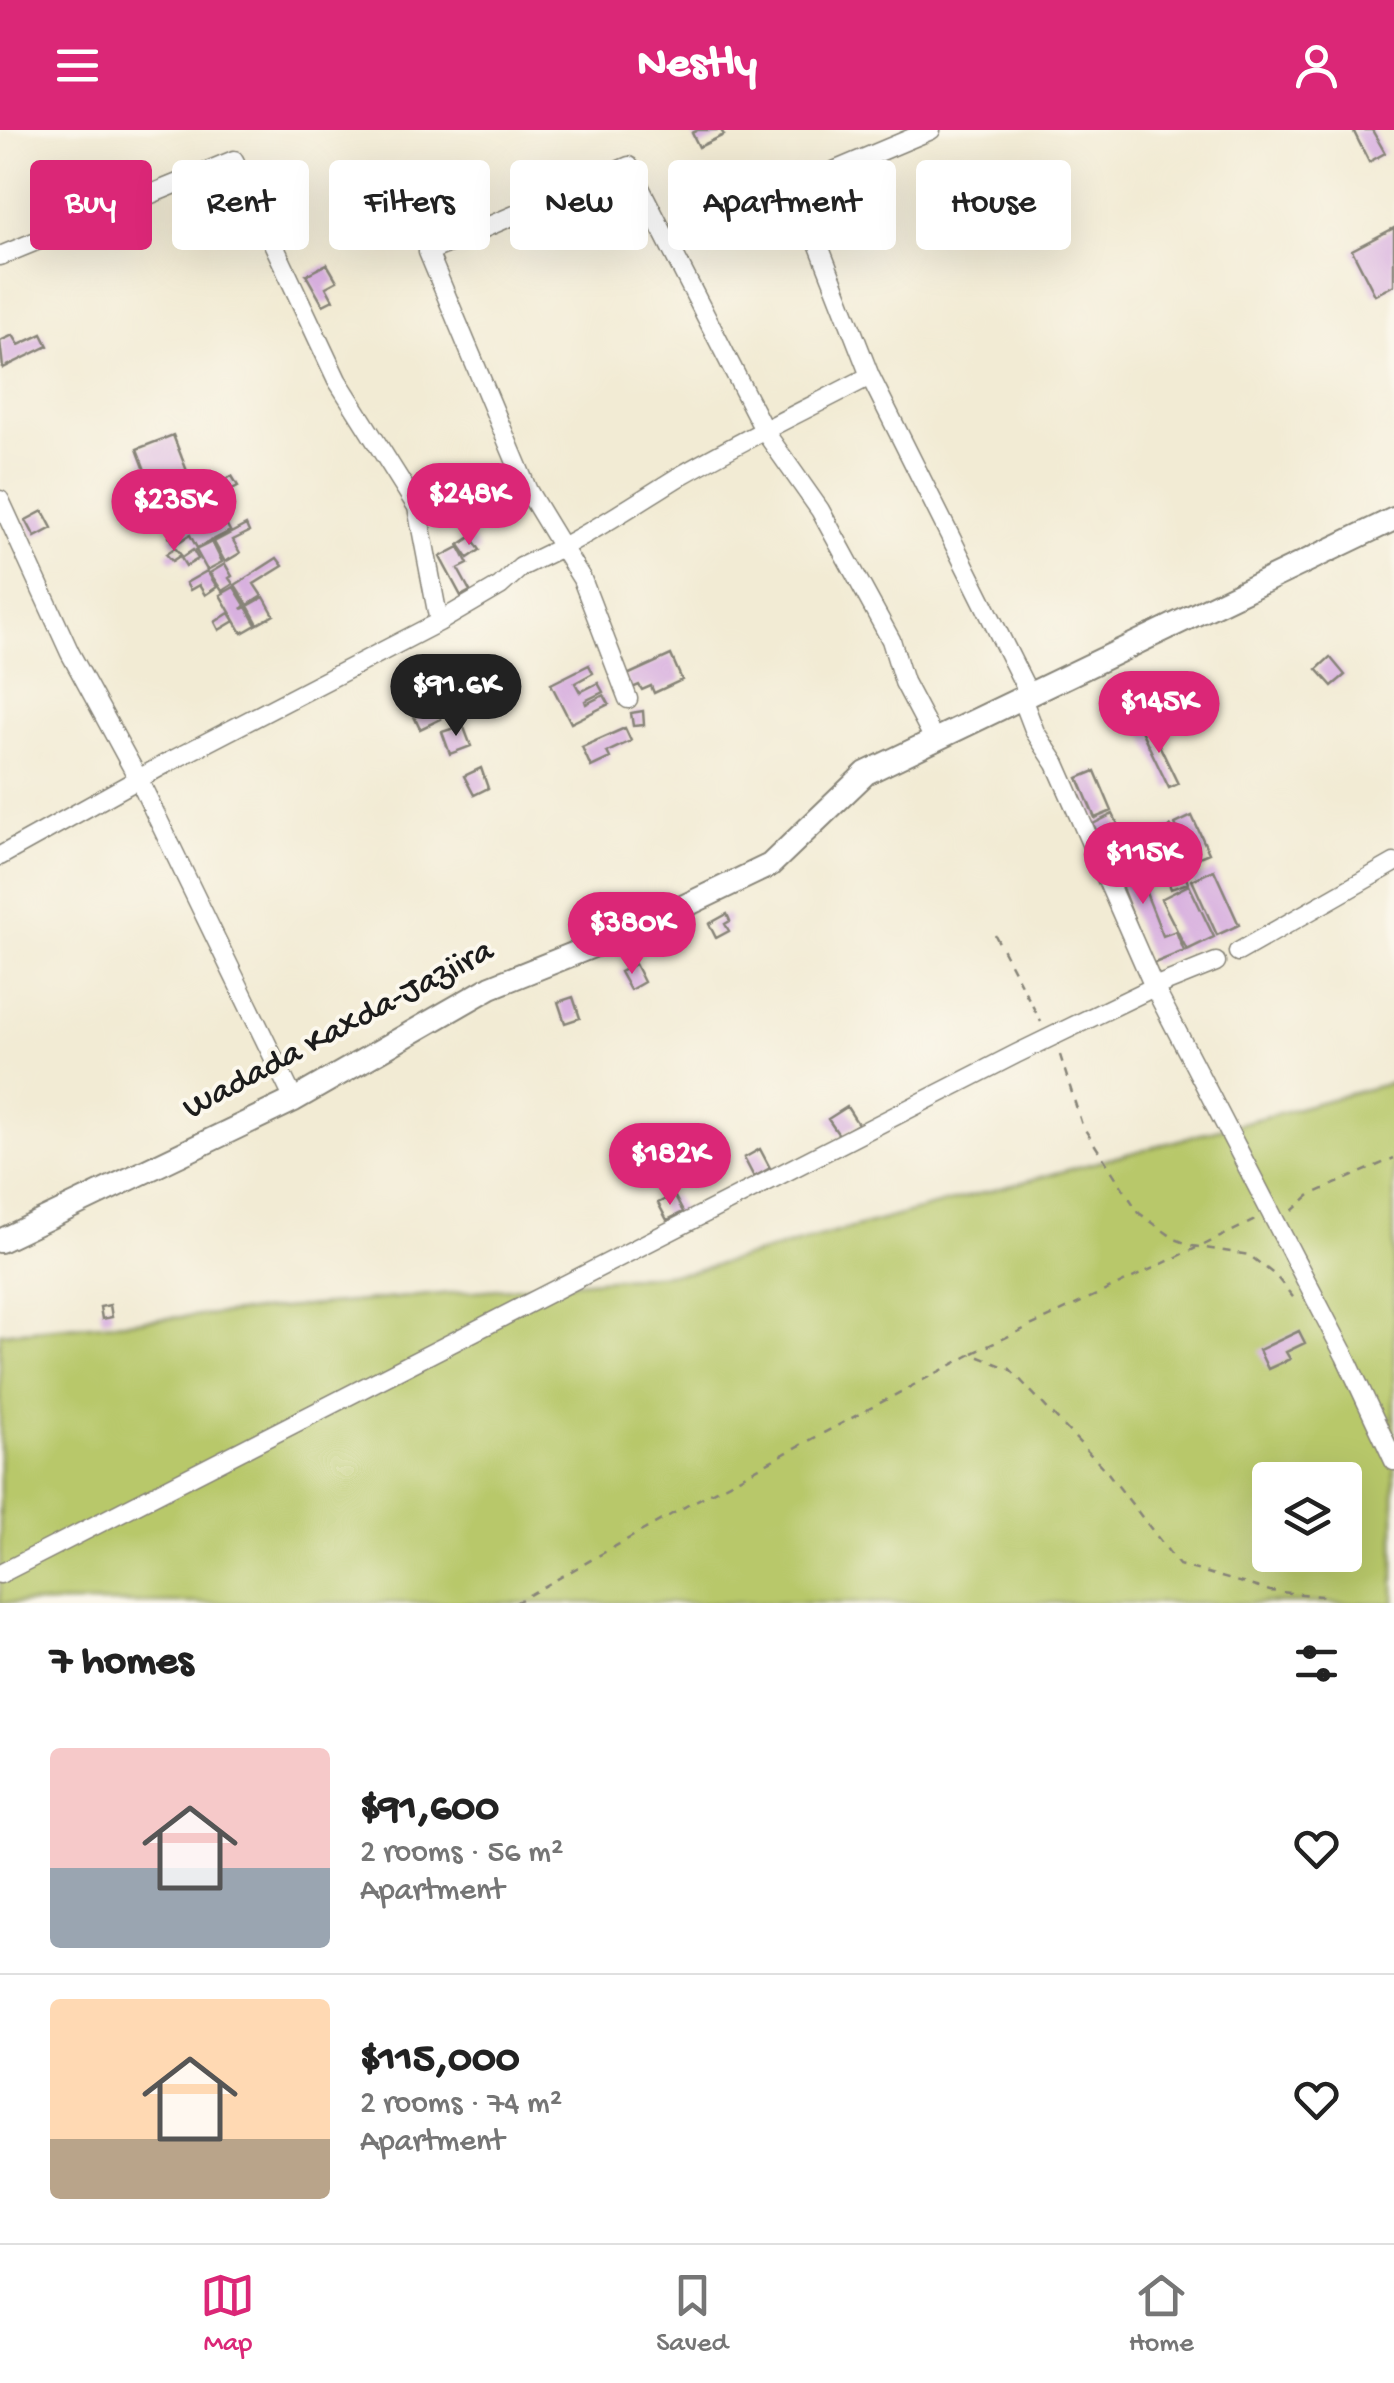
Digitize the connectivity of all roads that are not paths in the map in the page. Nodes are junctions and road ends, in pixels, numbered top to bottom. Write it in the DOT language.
graph roads {
  1 [pos="930,130"];
  2 [pos="0,256"];
  3 [pos="870,376"];
  4 [pos="765,432"];
  5 [pos="0,500"];
  6 [pos="1394,519"];
  7 [pos="562,547"];
  8 [pos="439,622"];
  9 [pos="1026,696"];
  10 [pos="628,699"];
  11 [pos="934,740"];
  12 [pos="140,780"];
  13 [pos="0,856"];
  14 [pos="1394,864"];
  15 [pos="1238,952"];
  16 [pos="1216,962"];
  17 [pos="1154,987"];
  18 [pos="294,1100"];
  19 [pos="0,1241"];
  20 [pos="1394,1461"];
  21 [pos="0,1574"];
  1 -- 3 [label="street"];
  2 -- 8 [label="street"];
  3 -- 4 [label="street"];
  3 -- 9 [label="street"];
  4 -- 7 [label="street"];
  4 -- 7 [label="street"];
  4 -- 11 [label="street"];
  5 -- 12 [label="street"];
  6 -- 9 [label="street, Wadada Kaxda-Jaziira"];
  7 -- 8 [label="street"];
  7 -- 10 [label="street"];
  8 -- 12 [label="street"];
  9 -- 11 [label="street, Wadada Kaxda-Jaziira"];
  9 -- 17 [label="street"];
  11 -- 18 [label="street, Wadada Kaxda-Jaziira"];
  12 -- 13 [label="street"];
  12 -- 18 [label="street"];
  14 -- 15 [label="street"];
  16 -- 17 [label="street"];
  17 -- 20 [label="street"];
  17 -- 21 [label="street"];
  18 -- 19 [label="street, Wadada Kaxda-Jaziira"];
}
